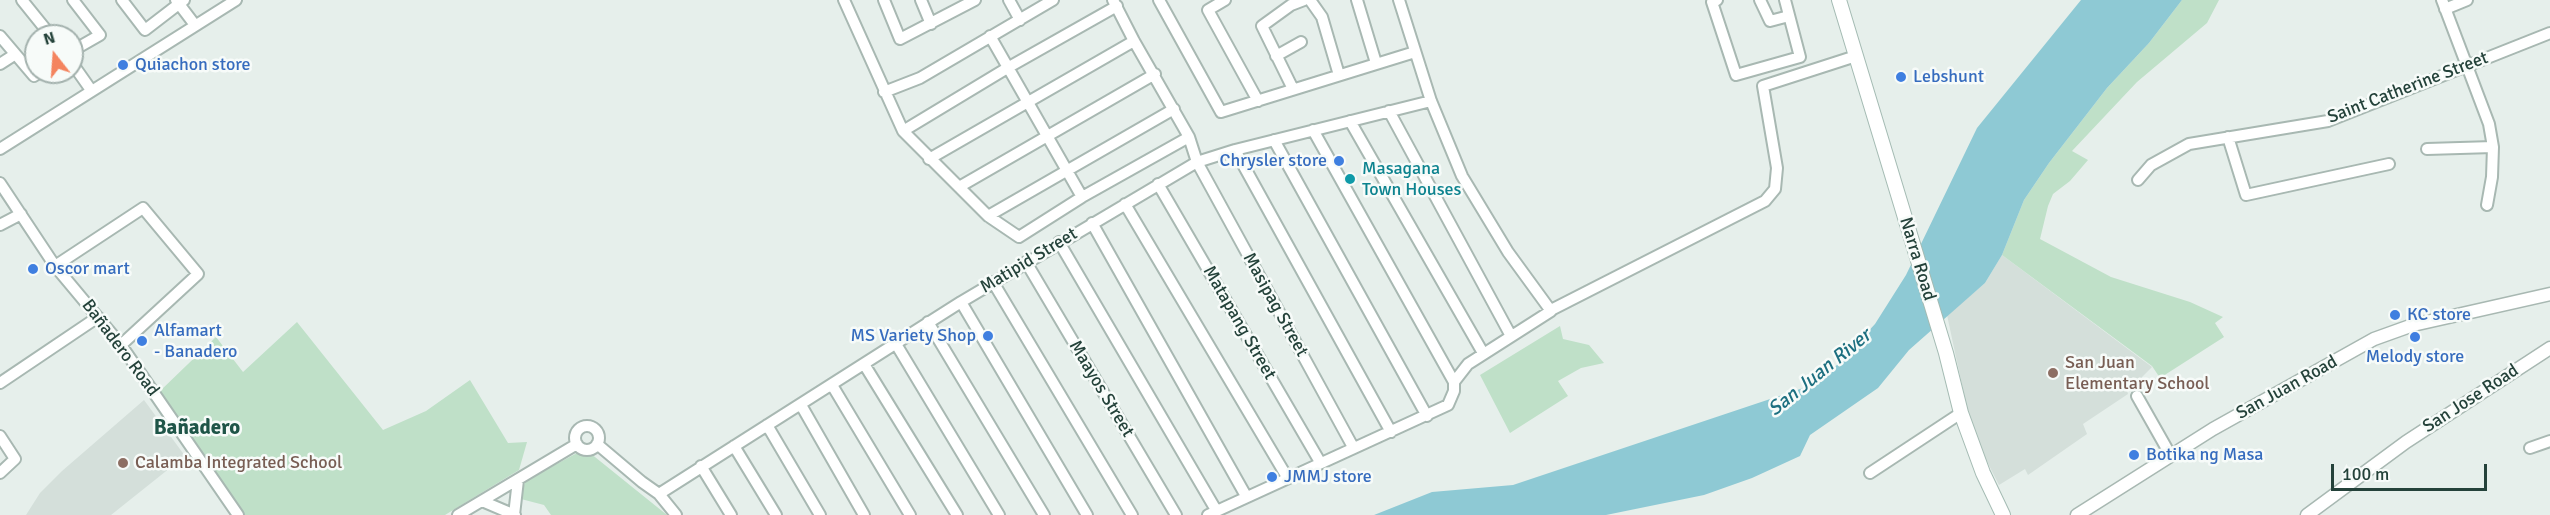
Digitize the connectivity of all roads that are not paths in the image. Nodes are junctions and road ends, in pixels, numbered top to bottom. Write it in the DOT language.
graph roads {
  1 [pos="22,0"];
  2 [pos="73,0"];
  3 [pos="122,0"];
  4 [pos="236,0"];
  5 [pos="844,0"];
  6 [pos="884,0"];
  7 [pos="921,0"];
  8 [pos="975,0"];
  9 [pos="1009,0"];
  10 [pos="1053,0"];
  11 [pos="1160,0"];
  12 [pos="1225,0"];
  13 [pos="1304,0"];
  14 [pos="1311,0"];
  15 [pos="1358,0"];
  16 [pos="1399,0"];
  17 [pos="1717,0"];
  18 [pos="1760,0"];
  19 [pos="1785,0"];
  20 [pos="1839,0"];
  21 [pos="2467,0"];
  22 [pos="180,1"];
  23 [pos="1115,3"];
  24 [pos="2443,4"];
  25 [pos="1789,16"];
  26 [pos="1020,20"];
  27 [pos="41,24"];
  28 [pos="931,24"];
  29 [pos="195,25"];
  30 [pos="2550,33"];
  31 [pos="0,36"];
  32 [pos="990,36"];
  33 [pos="1134,41"];
  34 [pos="1301,42"];
  35 [pos="84,44"];
  36 [pos="1415,52"];
  37 [pos="14,55"];
  38 [pos="1276,56"];
  39 [pos="1856,56"];
  40 [pos="1376,63"];
  41 [pos="0,64"];
  42 [pos="2466,65"];
  43 [pos="24,66"];
  44 [pos="1009,67"];
  45 [pos="1155,74"];
  46 [pos="1339,75"];
  47 [pos="84,80"];
  48 [pos="1293,89"];
  49 [pos="91,90"];
  50 [pos="884,92"];
  51 [pos="1258,101"];
  52 [pos="1431,101"];
  53 [pos="1028,102"];
  54 [pos="1174,109"];
  55 [pos="1389,111"];
  56 [pos="1350,121"];
  57 [pos="1313,130"];
  58 [pos="903,131"];
  59 [pos="1046,135"];
  60 [pos="1189,137"];
  61 [pos="2228,137"];
  62 [pos="1274,140"];
  63 [pos="2493,147"];
  64 [pos="0,149"];
  65 [pos="2427,149"];
  66 [pos="1235,150"];
  67 [pos="929,159"];
  68 [pos="1197,162"];
  69 [pos="2389,164"];
  70 [pos="1068,170"];
  71 [pos="2138,180"];
  72 [pos="0,183"];
  73 [pos="1158,184"];
  74 [pos="958,187"];
  75 [pos="1082,197"];
  76 [pos="1125,204"];
  77 [pos="2487,205"];
  78 [pos="21,214"];
  79 [pos="988,216"];
  80 [pos="1092,223"];
  81 [pos="0,225"];
  82 [pos="1059,242"];
  83 [pos="1026,262"];
  84 [pos="56,266"];
  85 [pos="993,282"];
  86 [pos="2550,294"];
  87 [pos="961,302"];
  88 [pos="1553,309"];
  89 [pos="98,317"];
  90 [pos="928,322"];
  91 [pos="1511,336"];
  92 [pos="896,344"];
  93 [pos="121,345"];
  94 [pos="2550,348"];
  95 [pos="1483,353"];
  96 [pos="864,364"];
  97 [pos="1454,382"];
  98 [pos="0,384"];
  99 [pos="832,385"];
  100 [pos="2137,396"];
  101 [pos="801,405"];
  102 [pos="1961,413"];
  103 [pos="1427,416"];
  104 [pos="767,425"];
  105 [pos="1391,432"];
  106 [pos="0,436"];
  107 [pos="2550,441"];
  108 [pos="577,444"];
  109 [pos="597,444"];
  110 [pos="734,446"];
  111 [pos="1353,447"];
  112 [pos="2530,448"];
  113 [pos="2172,456"];
  114 [pos="1320,462"];
  115 [pos="701,466"];
  116 [pos="0,473"];
  117 [pos="1870,473"];
  118 [pos="1287,477"];
  119 [pos="518,480"];
  120 [pos="659,494"];
  121 [pos="1246,496"];
  122 [pos="482,501"];
  123 [pos="1212,513"];
  124 [pos="238,515"];
  125 [pos="458,515"];
  126 [pos="514,515"];
  127 [pos="676,515"];
  128 [pos="731,515"];
  129 [pos="776,515"];
  130 [pos="820,515"];
  131 [pos="864,515"];
  132 [pos="910,515"];
  133 [pos="957,515"];
  134 [pos="999,515"];
  135 [pos="1044,515"];
  136 [pos="1087,515"];
  137 [pos="1132,515"];
  138 [pos="1176,515"];
  139 [pos="2003,515"];
  140 [pos="2077,515"];
  141 [pos="2307,515"];
  1 -- 27 [label="street"];
  2 -- 35 [label="street"];
  3 -- 22 [label="street"];
  4 -- 29 [label="street"];
  5 -- 50 [label="street"];
  6 -- 28 [label="street"];
  7 -- 28 [label="street"];
  8 -- 28 [label="street"];
  9 -- 26 [label="street"];
  10 -- 26 [label="street"];
  11 -- 51 [label="street"];
  12 -- 51 [label="street"];
  13 -- 38 [label="street"];
  14 -- 46 [label="street"];
  15 -- 40 [label="street"];
  16 -- 36 [label="street"];
  17 -- 25 [label="street"];
  18 -- 25 [label="street"];
  19 -- 25 [label="street"];
  20 -- 39 [label="main road, Narra Road"];
  21 -- 24 [label="street"];
  22 -- 29 [label="street"];
  23 -- 33 [label="street, Masipag Street"];
  23 -- 44 [label="street"];
  24 -- 42 [label="street"];
  26 -- 32 [label="street"];
  29 -- 49 [label="street"];
  30 -- 42 [label="street, Saint Catherine Street"];
  31 -- 37 [label="street"];
  32 -- 44 [label="street"];
  32 -- 50 [label="street"];
  33 -- 45 [label="street, Masipag Street"];
  33 -- 53 [label="street"];
  34 -- 38 [label="street"];
  36 -- 40 [label="street"];
  36 -- 52 [label="street"];
  37 -- 41 [label="street"];
  37 -- 43 [label="street"];
  38 -- 48 [label="street"];
  39 -- 88 [label="street"];
  39 -- 102 [label="main road, Narra Road"];
  40 -- 46 [label="street"];
  42 -- 61 [label="street, Saint Catherine Street"];
  42 -- 63 [label="street"];
  44 -- 53 [label="street"];
  44 -- 58 [label="street"];
  45 -- 54 [label="street, Masipag Street"];
  45 -- 59 [label="street"];
  46 -- 48 [label="street"];
  47 -- 49 [label="street"];
  48 -- 51 [label="street"];
  49 -- 64 [label="street"];
  50 -- 58 [label="street"];
  52 -- 55 [label="street, Matipid Street"];
  52 -- 91 [label="street"];
  53 -- 59 [label="street"];
  53 -- 67 [label="street"];
  54 -- 60 [label="street, Masipag Street"];
  54 -- 70 [label="street"];
  55 -- 56 [label="street, Matipid Street"];
  55 -- 91 [label="street"];
  56 -- 57 [label="street, Matipid Street"];
  56 -- 95 [label="street"];
  57 -- 62 [label="street, Matipid Street"];
  57 -- 97 [label="street"];
  58 -- 67 [label="street"];
  59 -- 70 [label="street"];
  59 -- 74 [label="street"];
  60 -- 68 [label="street, Masipag Street"];
  60 -- 75 [label="street"];
  61 -- 69 [label="street"];
  61 -- 71 [label="street, Saint Catherine Street"];
  62 -- 66 [label="street, Matipid Street"];
  62 -- 103 [label="street"];
  63 -- 65 [label="street"];
  63 -- 77 [label="street"];
  66 -- 68 [label="street, Matipid Street"];
  66 -- 105 [label="street"];
  67 -- 74 [label="street"];
  68 -- 73 [label="street, Matipid Street"];
  68 -- 111 [label="street, Masipag Street"];
  70 -- 75 [label="street"];
  70 -- 79 [label="street"];
  72 -- 78 [label="street, Bañadero Road"];
  73 -- 76 [label="street, Matipid Street"];
  73 -- 114 [label="street, Matapang Street"];
  74 -- 79 [label="street"];
  75 -- 79 [label="street"];
  76 -- 80 [label="street, Matipid Street"];
  76 -- 118 [label="street"];
  78 -- 81 [label="street"];
  78 -- 84 [label="street, Bañadero Road"];
  80 -- 82 [label="street, Matipid Street"];
  80 -- 121 [label="street"];
  82 -- 83 [label="street, Matipid Street"];
  82 -- 123 [label="street"];
  83 -- 85 [label="street, Matipid Street"];
  83 -- 138 [label="street, Maayos Street"];
  84 -- 89 [label="street, Bañadero Road"];
  84 -- 93 [label="street"];
  85 -- 87 [label="street, Matipid Street"];
  85 -- 137 [label="street"];
  86 -- 113 [label="street, San Juan Road"];
  87 -- 90 [label="street, Matipid Street"];
  87 -- 136 [label="street"];
  89 -- 93 [label="street, Bañadero Road"];
  89 -- 98 [label="street"];
  90 -- 92 [label="street, Matipid Street"];
  90 -- 135 [label="street"];
  91 -- 95 [label="street"];
  92 -- 96 [label="street, Matipid Street"];
  92 -- 134 [label="street"];
  93 -- 124 [label="street, Bañadero Road"];
  94 -- 141 [label="street, San Jose Road"];
  95 -- 97 [label="street"];
  96 -- 99 [label="street, Matipid Street"];
  96 -- 133 [label="street"];
  97 -- 103 [label="street"];
  99 -- 101 [label="street, Matipid Street"];
  99 -- 132 [label="street"];
  100 -- 113 [label="street"];
  101 -- 104 [label="street, Matipid Street"];
  101 -- 131 [label="street"];
  102 -- 117 [label="street"];
  102 -- 139 [label="main road, Narra Road"];
  103 -- 105 [label="street"];
  104 -- 110 [label="street, Matipid Street"];
  104 -- 130 [label="street"];
  105 -- 111 [label="street"];
  106 -- 116 [label="street"];
  107 -- 112 [label="street"];
  108 -- 109 [label="street"];
  108 -- 109 [label="street"];
  108 -- 119 [label="street"];
  109 -- 120 [label="street"];
  110 -- 115 [label="street, Matipid Street"];
  110 -- 129 [label="street"];
  111 -- 114 [label="street"];
  113 -- 140 [label="street, San Juan Road"];
  114 -- 118 [label="street"];
  115 -- 120 [label="street, Matipid Street"];
  115 -- 128 [label="street"];
  118 -- 121 [label="street"];
  119 -- 122 [label="street"];
  119 -- 126 [label="street"];
  120 -- 127 [label="street"];
  121 -- 123 [label="street"];
  122 -- 125 [label="street"];
  122 -- 126 [label="street"];
}
